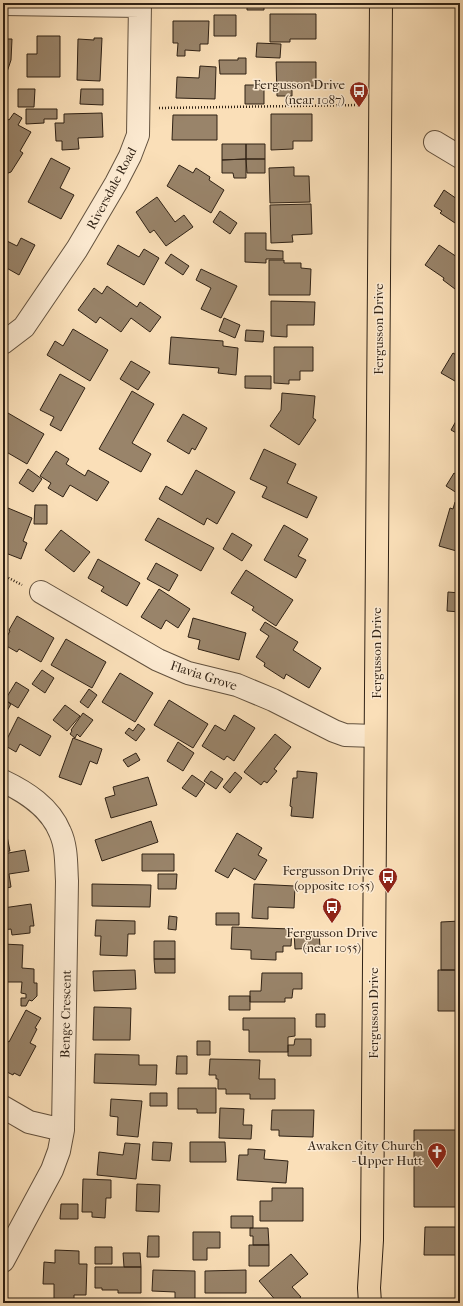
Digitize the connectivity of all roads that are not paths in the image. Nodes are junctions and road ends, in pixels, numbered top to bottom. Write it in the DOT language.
graph roads {
  1 [pos="381,3"];
  2 [pos="3,4"];
  3 [pos="140,4"];
  4 [pos="435,142"];
  5 [pos="460,157"];
  6 [pos="3,343"];
  7 [pos="41,592"];
  8 [pos="375,736"];
  9 [pos="3,781"];
  10 [pos="3,1107"];
  11 [pos="63,1130"];
  12 [pos="3,1261"];
  13 [pos="370,1303"];
  1 -- 8 [label="main road, Fergusson Drive"];
  2 -- 3 [label="street"];
  3 -- 6 [label="street, Riversdale Road"];
  4 -- 5 [label="street"];
  7 -- 8 [label="street, Flavia Grove"];
  8 -- 13 [label="main road, Fergusson Drive"];
  9 -- 11 [label="street, Benge Crescent"];
  10 -- 11 [label="street"];
  11 -- 12 [label="street, Benge Crescent"];
}
